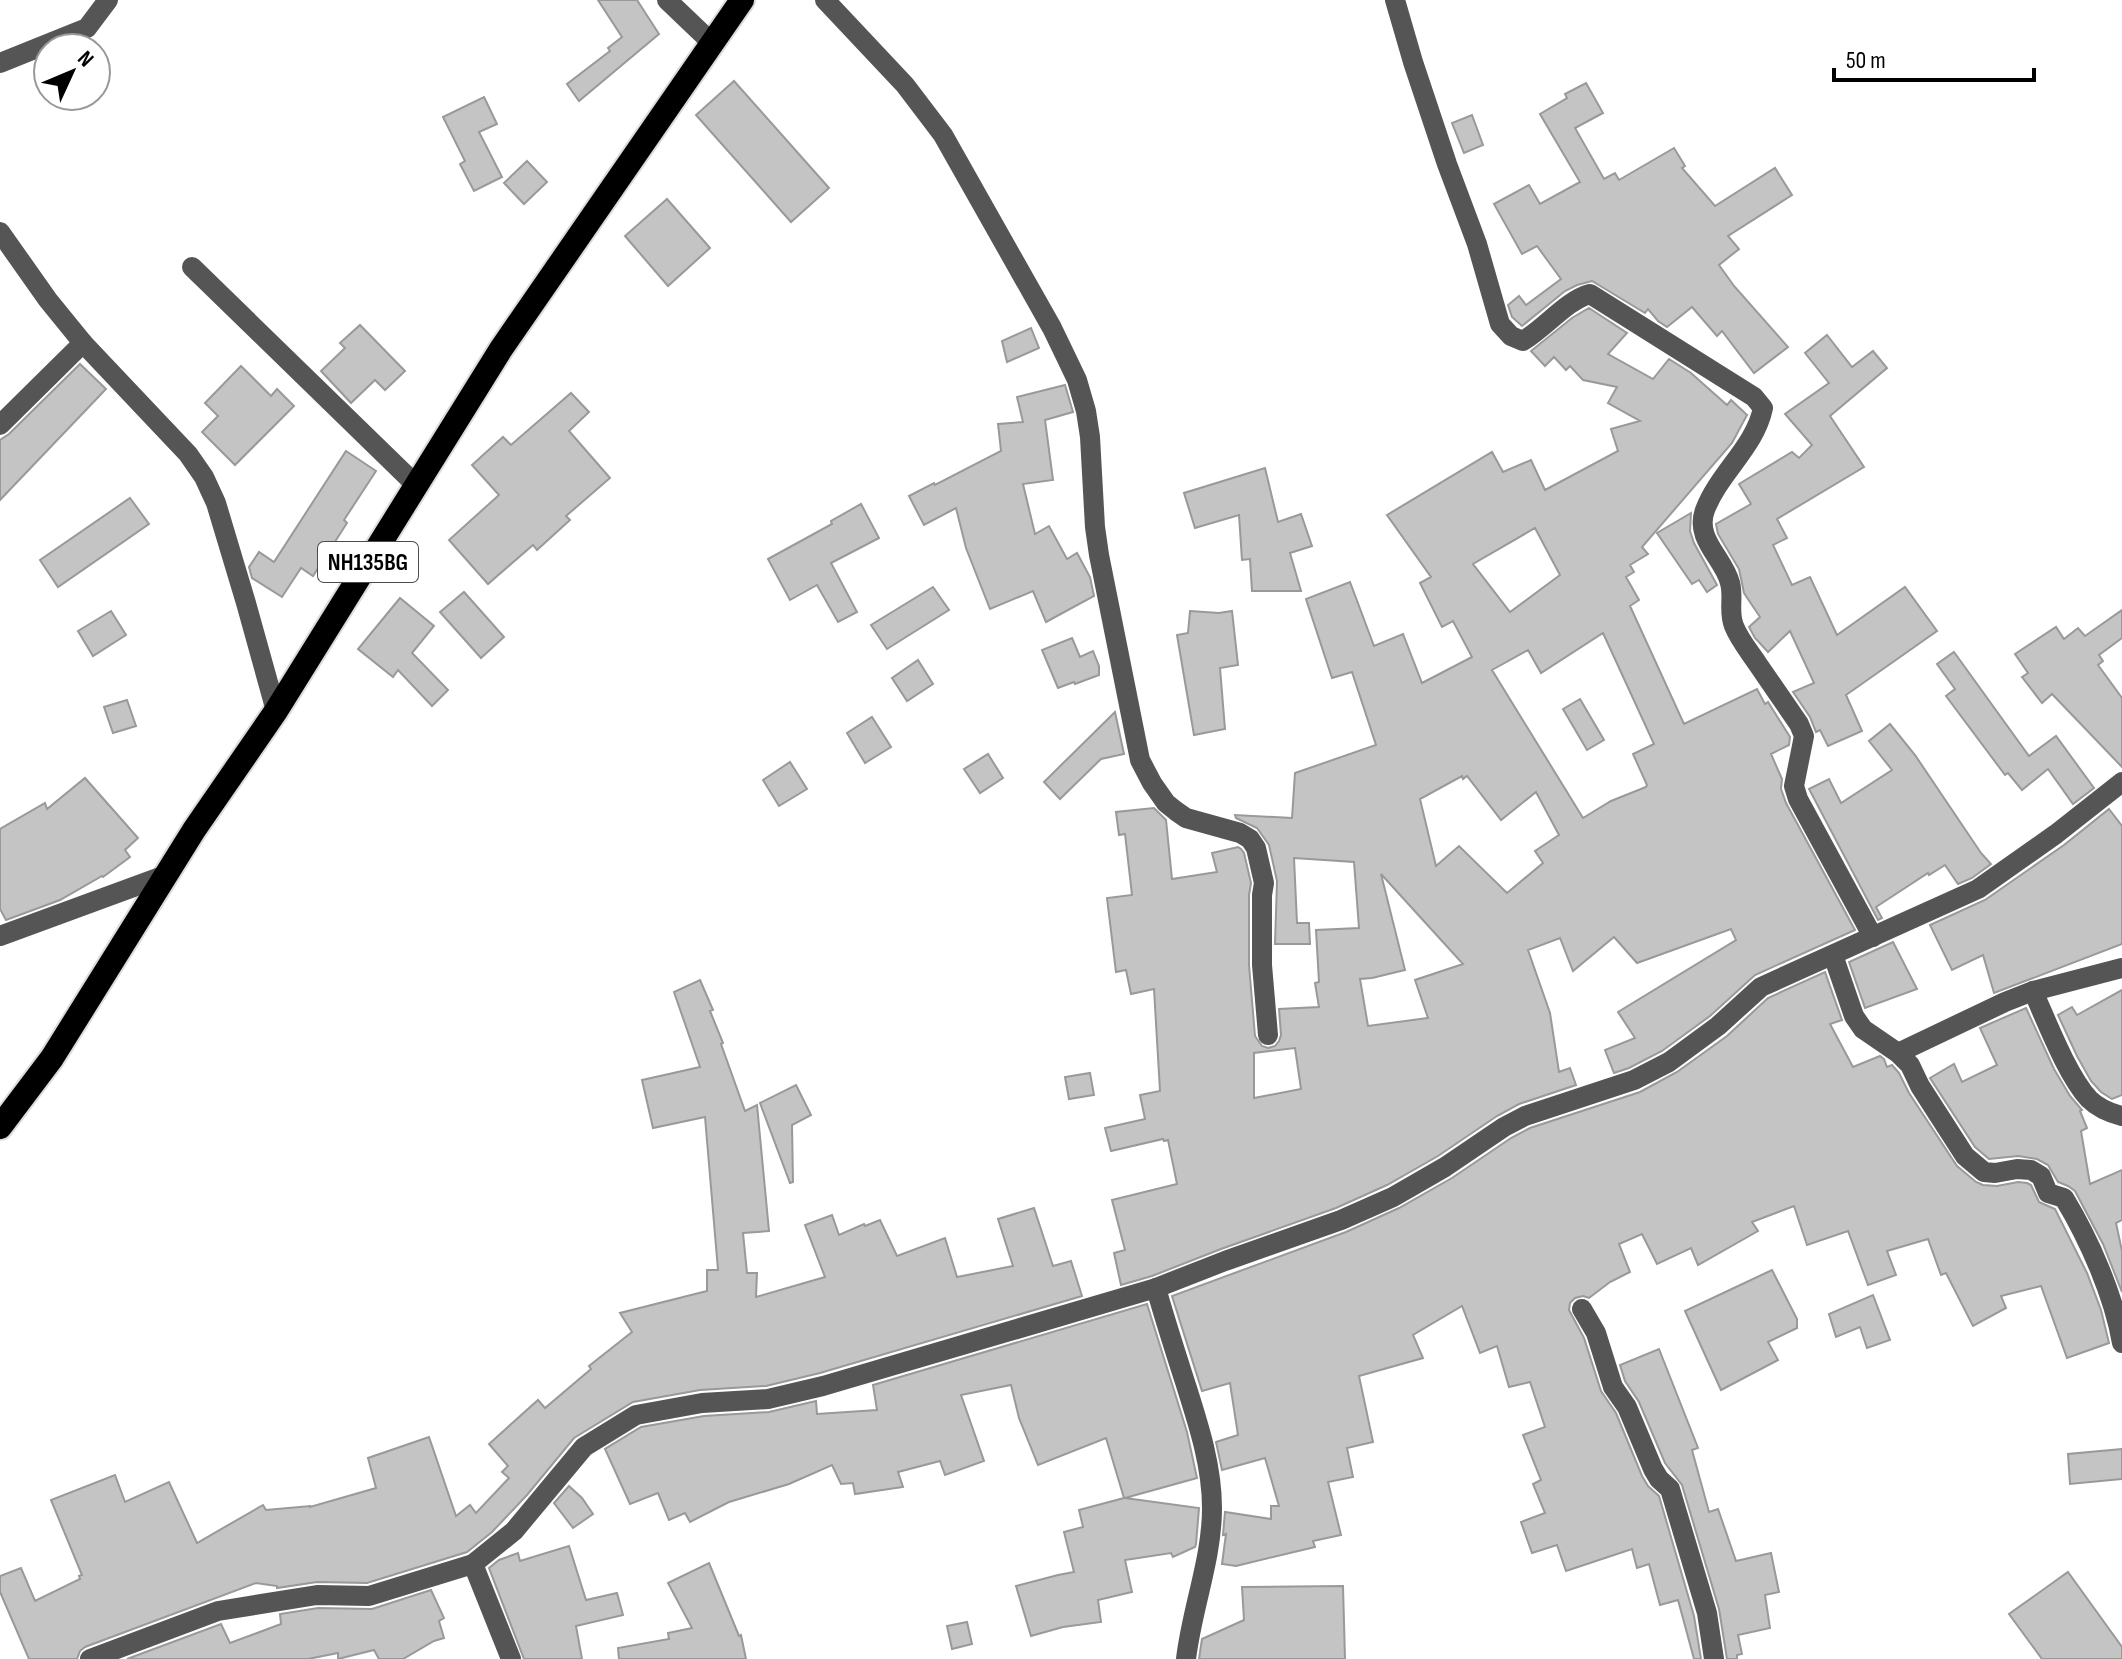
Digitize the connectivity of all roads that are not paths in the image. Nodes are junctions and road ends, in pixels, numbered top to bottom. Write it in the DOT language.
graph roads {
  1 [pos="108,0"];
  2 [pos="667,0"];
  3 [pos="742,0"];
  4 [pos="825,0"];
  5 [pos="1395,0"];
  6 [pos="712,43"];
  7 [pos="0,63"];
  8 [pos="0,232"];
  9 [pos="192,267"];
  10 [pos="83,343"];
  11 [pos="0,425"];
  12 [pos="416,485"];
  13 [pos="276,711"];
  14 [pos="2122,782"];
  15 [pos="166,875"];
  16 [pos="0,936"];
  17 [pos="1873,937"];
  18 [pos="1833,955"];
  19 [pos="2122,968"];
  20 [pos="2033,991"];
  21 [pos="1268,1035"];
  22 [pos="1898,1053"];
  23 [pos="2122,1116"];
  24 [pos="0,1127"];
  25 [pos="1156,1288"];
  26 [pos="1582,1309"];
  27 [pos="2122,1343"];
  28 [pos="473,1564"];
  29 [pos="90,1659"];
  30 [pos="511,1659"];
  31 [pos="1186,1659"];
  32 [pos="1714,1659"];
  1 -- 7 [label="street"];
  2 -- 6 [label="street"];
  3 -- 6 [label="highway, NH135BG"];
  4 -- 21 [label="street"];
  5 -- 17 [label="street"];
  6 -- 12 [label="highway, NH135BG"];
  8 -- 10 [label="street"];
  9 -- 12 [label="street"];
  10 -- 11 [label="street"];
  10 -- 13 [label="street"];
  12 -- 13 [label="highway, NH135BG"];
  13 -- 15 [label="highway, NH135BG"];
  14 -- 17 [label="street"];
  15 -- 16 [label="street"];
  15 -- 24 [label="highway, NH135BG"];
  17 -- 18 [label="street"];
  18 -- 22 [label="street"];
  18 -- 25 [label="street"];
  19 -- 20 [label="street"];
  20 -- 22 [label="street"];
  20 -- 23 [label="street"];
  22 -- 27 [label="street"];
  25 -- 28 [label="street"];
  25 -- 31 [label="street"];
  26 -- 32 [label="street"];
  28 -- 29 [label="street"];
  28 -- 30 [label="street"];
}
